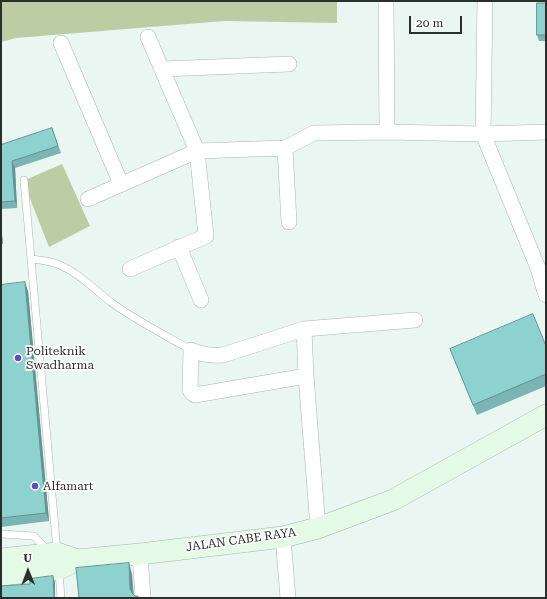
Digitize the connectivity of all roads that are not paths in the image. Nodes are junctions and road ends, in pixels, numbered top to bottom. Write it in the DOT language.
graph roads {
  1 [pos="386,1"];
  2 [pos="485,1"];
  3 [pos="148,37"];
  4 [pos="61,43"];
  5 [pos="289,64"];
  6 [pos="162,68"];
  7 [pos="387,132"];
  8 [pos="546,132"];
  9 [pos="483,134"];
  10 [pos="285,148"];
  11 [pos="197,151"];
  12 [pos="24,180"];
  13 [pos="121,184"];
  14 [pos="88,200"];
  15 [pos="289,222"];
  16 [pos="179,247"];
  17 [pos="31,259"];
  18 [pos="130,269"];
  19 [pos="546,295"];
  20 [pos="201,300"];
  21 [pos="415,320"];
  22 [pos="304,330"];
  23 [pos="191,350"];
  24 [pos="306,376"];
  25 [pos="546,415"];
  26 [pos="318,528"];
  27 [pos="1,534"];
  28 [pos="283,537"];
  29 [pos="140,554"];
  30 [pos="1,559"];
  31 [pos="61,559"];
  32 [pos="1,575"];
  33 [pos="61,598"];
  34 [pos="143,598"];
  35 [pos="288,598"];
  1 -- 7 [label="street"];
  2 -- 9 [label="street"];
  3 -- 6 [label="street"];
  4 -- 13 [label="street"];
  5 -- 6 [label="street"];
  6 -- 11 [label="street"];
  7 -- 9 [label="street"];
  7 -- 10 [label="street"];
  8 -- 9 [label="street"];
  9 -- 19 [label="street"];
  10 -- 11 [label="street"];
  10 -- 15 [label="street"];
  11 -- 13 [label="street"];
  11 -- 16 [label="street"];
  12 -- 17 [label="lane"];
  13 -- 14 [label="street"];
  16 -- 18 [label="street"];
  16 -- 20 [label="street"];
  17 -- 23 [label="lane"];
  17 -- 31 [label="lane"];
  21 -- 22 [label="street"];
  22 -- 23 [label="street"];
  22 -- 24 [label="street"];
  23 -- 24 [label="street"];
  24 -- 26 [label="street"];
  25 -- 26 [label="main road, JALAN CABE RAYA"];
  26 -- 28 [label="main road, JALAN CABE RAYA"];
  27 -- 31 [label="lane"];
  28 -- 29 [label="main road, JALAN CABE RAYA"];
  28 -- 35 [label="street"];
  29 -- 31 [label="main road, JALAN CABE RAYA"];
  29 -- 34 [label="street"];
  30 -- 31 [label="main road, JALAN CABE RAYA"];
  31 -- 32 [label="main road, JALAN CABE RAYA"];
  31 -- 33 [label="lane"];
}
